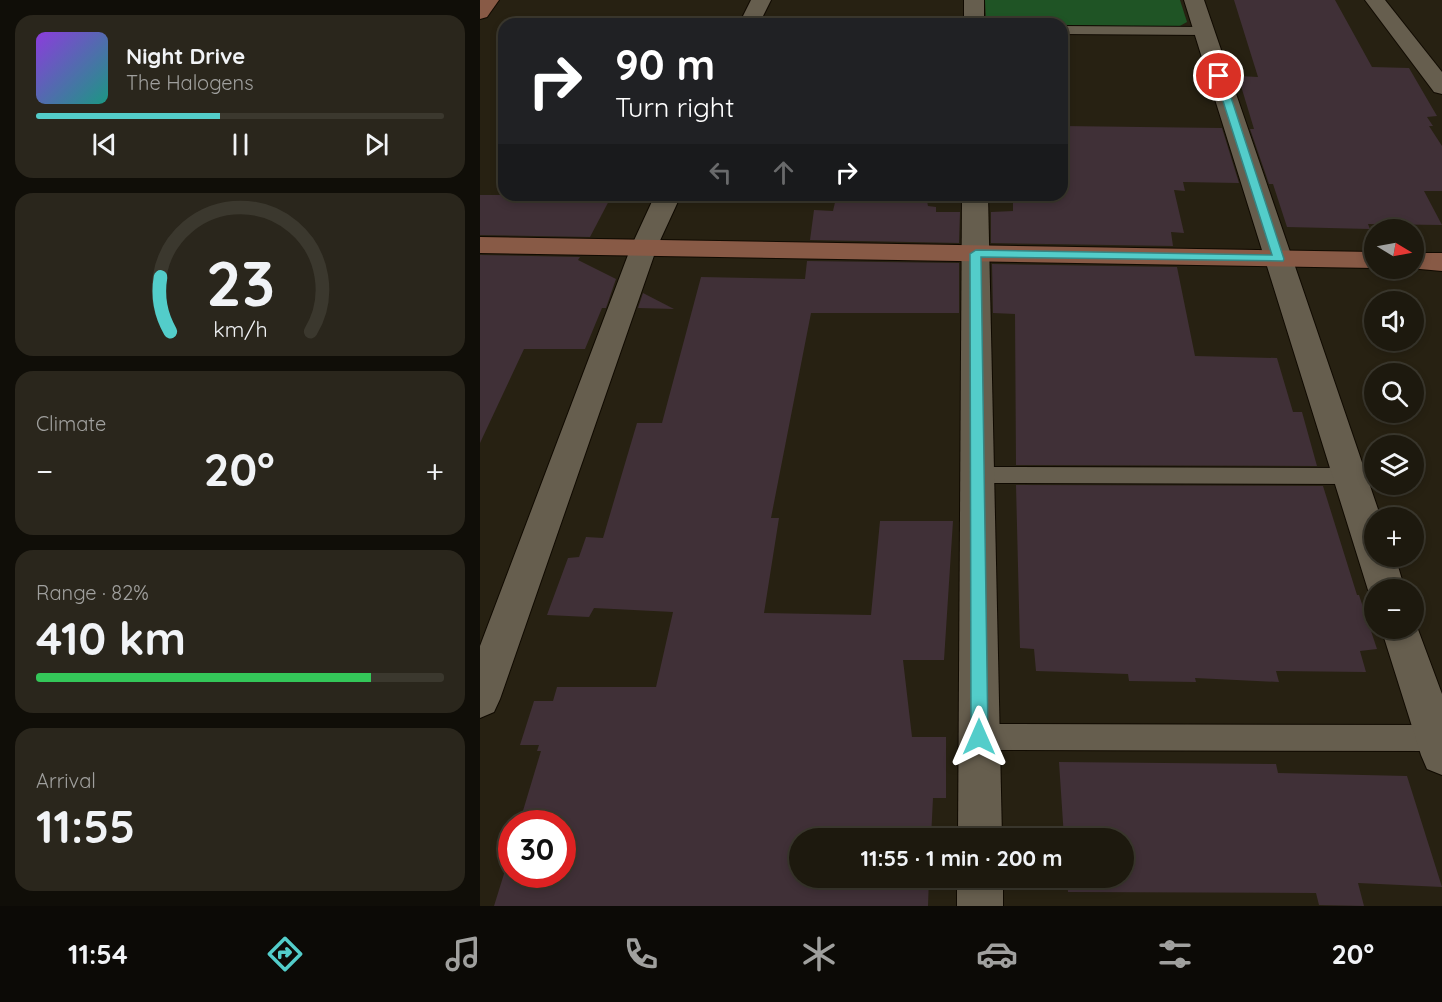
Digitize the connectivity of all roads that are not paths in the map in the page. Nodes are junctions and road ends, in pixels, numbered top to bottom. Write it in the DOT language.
graph roads {
  1 [pos="489,0"];
  2 [pos="760,0"];
  3 [pos="974,0"];
  4 [pos="1194,0"];
  5 [pos="1375,0"];
  6 [pos="480,13"];
  7 [pos="752,18"];
  8 [pos="974,18"];
  9 [pos="1068,30"];
  10 [pos="1204,31"];
  11 [pos="1442,87"];
  12 [pos="666,201"];
  13 [pos="975,201"];
  14 [pos="480,245"];
  15 [pos="644,247"];
  16 [pos="976,254"];
  17 [pos="1279,259"];
  18 [pos="1364,260"];
  19 [pos="1424,261"];
  20 [pos="1442,262"];
  21 [pos="977,475"];
  22 [pos="1350,476"];
  23 [pos="1364,519"];
  24 [pos="1404,639"];
  25 [pos="480,699"];
  26 [pos="979,737"];
  27 [pos="1439,746"];
  28 [pos="980,828"];
  29 [pos="980,888"];
  30 [pos="980,906"];
  1 -- 6 [label="street"];
  2 -- 7 [label="street"];
  3 -- 8 [label="street"];
  4 -- 10 [label="street"];
  5 -- 11 [label="street"];
  9 -- 10 [label="lane"];
  10 -- 17 [label="street"];
  12 -- 15 [label="street"];
  13 -- 16 [label="street"];
  14 -- 15 [label="street"];
  15 -- 16 [label="street"];
  15 -- 25 [label="street"];
  16 -- 17 [label="street"];
  16 -- 21 [label="street"];
  17 -- 18 [label="street"];
  17 -- 22 [label="street"];
  19 -- 20 [label="street"];
  21 -- 22 [label="lane"];
  21 -- 26 [label="street"];
  22 -- 23 [label="street"];
  24 -- 27 [label="street"];
  26 -- 27 [label="lane"];
  26 -- 28 [label="street"];
  29 -- 30 [label="street"];
}
